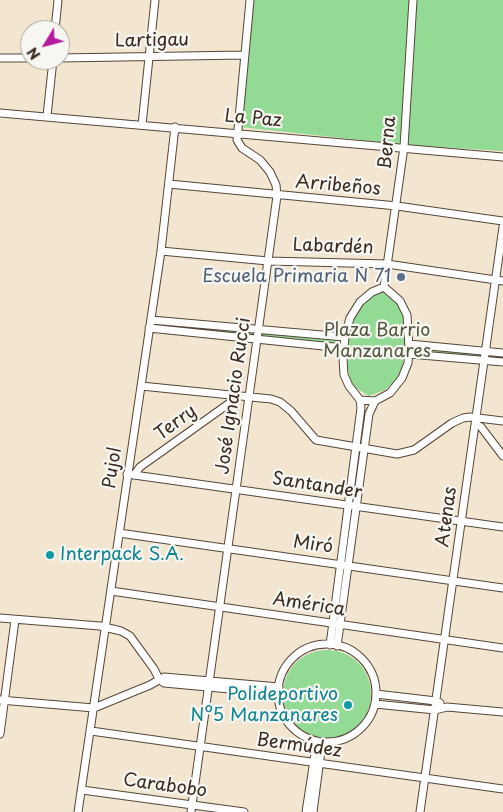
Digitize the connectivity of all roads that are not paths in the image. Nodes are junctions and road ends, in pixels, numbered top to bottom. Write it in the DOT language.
graph roads {
  1 [pos="58,0"];
  2 [pos="155,0"];
  3 [pos="250,0"];
  4 [pos="413,0"];
  5 [pos="56,20"];
  6 [pos="244,55"];
  7 [pos="149,56"];
  8 [pos="0,58"];
  9 [pos="20,58"];
  10 [pos="70,58"];
  11 [pos="52,70"];
  12 [pos="0,113"];
  13 [pos="47,116"];
  14 [pos="142,125"];
  15 [pos="175,127"];
  16 [pos="236,132"];
  17 [pos="404,147"];
  18 [pos="503,156"];
  19 [pos="169,184"];
  20 [pos="277,196"];
  21 [pos="397,206"];
  22 [pos="503,221"];
  23 [pos="503,227"];
  24 [pos="161,251"];
  25 [pos="268,261"];
  26 [pos="388,264"];
  27 [pos="499,281"];
  28 [pos="384,287"];
  29 [pos="150,324"];
  30 [pos="259,330"];
  31 [pos="345,338"];
  32 [pos="258,339"];
  33 [pos="409,344"];
  34 [pos="344,348"];
  35 [pos="486,351"];
  36 [pos="503,353"];
  37 [pos="409,354"];
  38 [pos="485,360"];
  39 [pos="503,362"];
  40 [pos="141,386"];
  41 [pos="238,395"];
  42 [pos="250,396"];
  43 [pos="360,400"];
  44 [pos="375,401"];
  45 [pos="477,421"];
  46 [pos="503,421"];
  47 [pos="356,448"];
  48 [pos="365,449"];
  49 [pos="503,456"];
  50 [pos="130,475"];
  51 [pos="236,489"];
  52 [pos="349,506"];
  53 [pos="357,508"];
  54 [pos="462,521"];
  55 [pos="503,527"];
  56 [pos="119,532"];
  57 [pos="228,548"];
  58 [pos="344,565"];
  59 [pos="453,581"];
  60 [pos="503,588"];
  61 [pos="111,591"];
  62 [pos="220,607"];
  63 [pos="0,618"];
  64 [pos="15,620"];
  65 [pos="336,624"];
  66 [pos="106,627"];
  67 [pos="445,640"];
  68 [pos="333,645"];
  69 [pos="503,648"];
  70 [pos="158,679"];
  71 [pos="209,684"];
  72 [pos="279,691"];
  73 [pos="376,694"];
  74 [pos="2,701"];
  75 [pos="436,701"];
  76 [pos="375,704"];
  77 [pos="447,707"];
  78 [pos="94,708"];
  79 [pos="435,710"];
  80 [pos="503,712"];
  81 [pos="91,731"];
  82 [pos="0,734"];
  83 [pos="311,739"];
  84 [pos="326,742"];
  85 [pos="201,747"];
  86 [pos="317,764"];
  87 [pos="425,779"];
  88 [pos="503,789"];
  89 [pos="82,790"];
  90 [pos="192,808"];
  91 [pos="78,812"];
  92 [pos="244,812"];
  93 [pos="306,812"];
  94 [pos="314,812"];
  95 [pos="420,812"];
  1 -- 5 [label="street"];
  2 -- 7 [label="street"];
  3 -- 6 [label="street"];
  4 -- 17 [label="street, Berna"];
  6 -- 7 [label="street, Lartigau"];
  6 -- 16 [label="street"];
  7 -- 10 [label="street, Lartigau"];
  7 -- 14 [label="street"];
  8 -- 9 [label="street"];
  11 -- 13 [label="street"];
  12 -- 13 [label="street, La Paz"];
  13 -- 14 [label="street, La Paz"];
  14 -- 15 [label="street, La Paz"];
  15 -- 16 [label="street, La Paz"];
  15 -- 19 [label="street, Pujol"];
  16 -- 17 [label="street, La Paz"];
  16 -- 20 [label="street, José Ignacio Rucci"];
  17 -- 18 [label="street, La Paz"];
  17 -- 21 [label="street, Berna"];
  19 -- 20 [label="street, Arribeños"];
  19 -- 24 [label="street, Pujol"];
  20 -- 21 [label="street, Arribeños"];
  20 -- 25 [label="street, José Ignacio Rucci"];
  21 -- 22 [label="street, Arribeños"];
  21 -- 26 [label="street, Berna"];
  23 -- 27 [label="street, Atenas"];
  24 -- 25 [label="street, Labardén"];
  24 -- 29 [label="street, Pujol"];
  25 -- 26 [label="street, Labardén"];
  25 -- 30 [label="street, José Ignacio Rucci"];
  26 -- 27 [label="street, Labardén"];
  26 -- 28 [label="street, Berna"];
  27 -- 35 [label="street, Atenas"];
  28 -- 31 [label="street"];
  28 -- 33 [label="street"];
  29 -- 30 [label="street"];
  29 -- 32 [label="street"];
  29 -- 40 [label="street, Pujol"];
  30 -- 31 [label="street"];
  30 -- 32 [label="street, José Ignacio Rucci"];
  31 -- 34 [label="street"];
  32 -- 34 [label="street"];
  32 -- 42 [label="street, José Ignacio Rucci"];
  33 -- 35 [label="street"];
  33 -- 37 [label="street"];
  34 -- 43 [label="street"];
  35 -- 36 [label="street"];
  35 -- 38 [label="street, Atenas"];
  37 -- 38 [label="street"];
  37 -- 44 [label="street"];
  38 -- 39 [label="street"];
  38 -- 45 [label="street, Atenas"];
  40 -- 41 [label="street"];
  40 -- 50 [label="street, Pujol"];
  41 -- 42 [label="street"];
  41 -- 50 [label="street, Terry"];
  42 -- 47 [label="street"];
  42 -- 51 [label="street, José Ignacio Rucci"];
  43 -- 44 [label="street"];
  43 -- 47 [label="street"];
  44 -- 48 [label="street"];
  45 -- 46 [label="street"];
  45 -- 48 [label="street"];
  45 -- 49 [label="street"];
  45 -- 54 [label="street, Atenas"];
  47 -- 48 [label="street"];
  47 -- 52 [label="street"];
  48 -- 53 [label="street"];
  50 -- 51 [label="street, Santander"];
  50 -- 56 [label="street, Pujol"];
  51 -- 52 [label="street, Santander"];
  51 -- 57 [label="street, José Ignacio Rucci"];
  52 -- 53 [label="street, Santander"];
  52 -- 58 [label="street"];
  53 -- 54 [label="street, Santander"];
  53 -- 58 [label="street"];
  54 -- 55 [label="street, Santander"];
  54 -- 59 [label="street, Atenas"];
  56 -- 57 [label="street, Miró"];
  56 -- 61 [label="street, Pujol"];
  57 -- 58 [label="street, Miró"];
  57 -- 62 [label="street, José Ignacio Rucci"];
  58 -- 59 [label="street, Miró"];
  58 -- 65 [label="street"];
  59 -- 60 [label="street, Miró"];
  59 -- 67 [label="street, Atenas"];
  61 -- 62 [label="street, América"];
  61 -- 66 [label="street, Pujol"];
  62 -- 65 [label="street, América"];
  62 -- 71 [label="street, José Ignacio Rucci"];
  63 -- 64 [label="street"];
  64 -- 66 [label="street"];
  64 -- 74 [label="street"];
  65 -- 67 [label="street, América"];
  65 -- 68 [label="street"];
  66 -- 70 [label="street"];
  66 -- 78 [label="street, Pujol"];
  67 -- 69 [label="street, América"];
  67 -- 75 [label="street, Atenas"];
  68 -- 72 [label="street"];
  68 -- 73 [label="street"];
  70 -- 71 [label="street"];
  70 -- 78 [label="street"];
  71 -- 72 [label="street"];
  71 -- 85 [label="street, José Ignacio Rucci"];
  72 -- 83 [label="street"];
  73 -- 75 [label="street"];
  73 -- 76 [label="street"];
  74 -- 78 [label="street"];
  74 -- 82 [label="street"];
  75 -- 77 [label="street"];
  75 -- 79 [label="street, Atenas"];
  76 -- 79 [label="street"];
  76 -- 84 [label="street"];
  77 -- 79 [label="street"];
  77 -- 80 [label="street"];
  78 -- 81 [label="street, Pujol"];
  79 -- 87 [label="street, Atenas"];
  81 -- 85 [label="street, Bermúdez"];
  81 -- 89 [label="street, Pujol"];
  83 -- 84 [label="street"];
  83 -- 86 [label="street"];
  84 -- 86 [label="street"];
  85 -- 86 [label="street, Bermúdez"];
  85 -- 90 [label="street, José Ignacio Rucci"];
  86 -- 87 [label="street, Bermúdez"];
  86 -- 93 [label="street"];
  86 -- 94 [label="street"];
  87 -- 88 [label="street, Bermúdez"];
  87 -- 95 [label="street, Atenas"];
  89 -- 90 [label="street, Carabobo"];
  89 -- 91 [label="street, Pujol"];
  90 -- 92 [label="street, Carabobo"];
}
